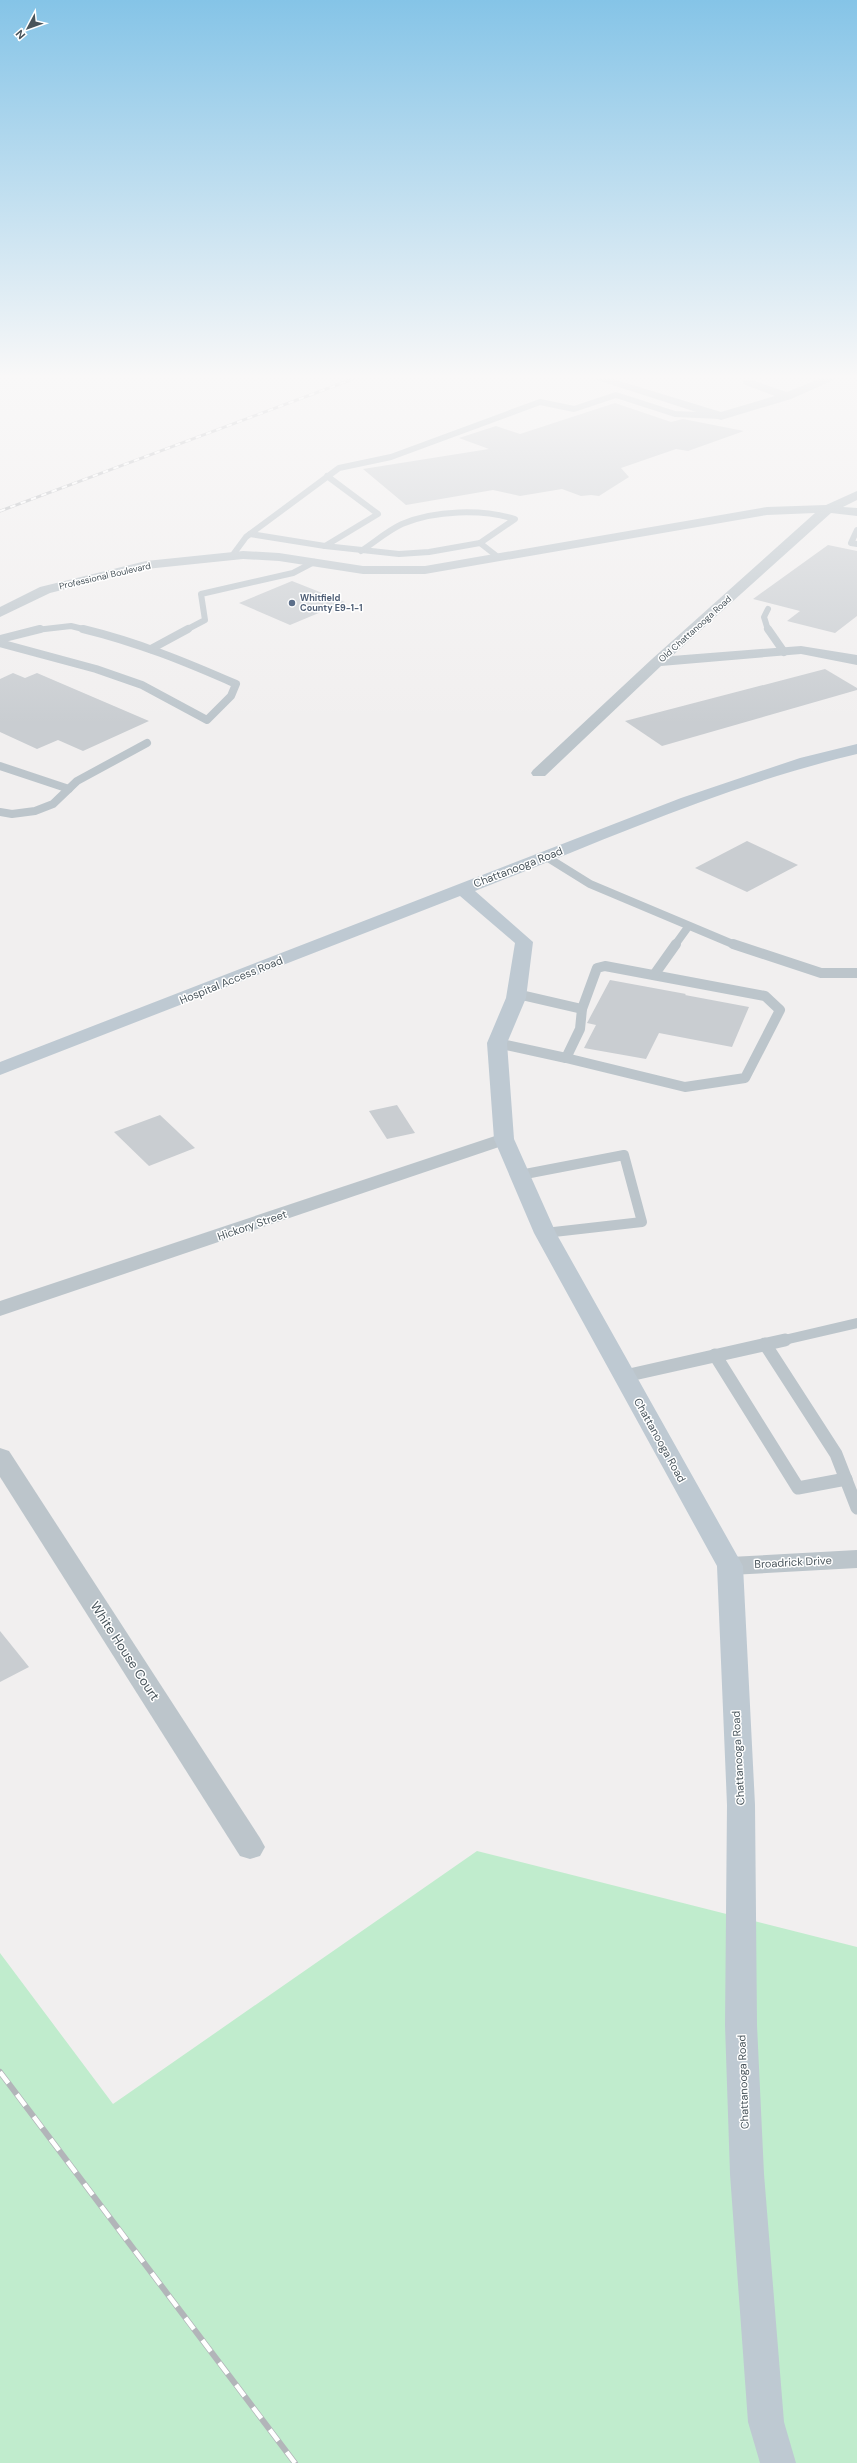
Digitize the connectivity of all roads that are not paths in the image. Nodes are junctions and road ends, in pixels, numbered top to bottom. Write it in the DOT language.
graph roads {
  1 [pos="303,494"];
  2 [pos="351,494"];
  3 [pos="857,495"];
  4 [pos="828,509"];
  5 [pos="857,512"];
  6 [pos="857,530"];
  7 [pos="250,534"];
  8 [pos="480,543"];
  9 [pos="857,544"];
  10 [pos="325,546"];
  11 [pos="360,551"];
  12 [pos="232,556"];
  13 [pos="498,557"];
  14 [pos="314,562"];
  15 [pos="768,609"];
  16 [pos="0,613"];
  17 [pos="0,639"];
  18 [pos="0,643"];
  19 [pos="151,649"];
  20 [pos="784,652"];
  21 [pos="857,660"];
  22 [pos="657,662"];
  23 [pos="147,743"];
  24 [pos="857,748"];
  25 [pos="0,766"];
  26 [pos="539,773"];
  27 [pos="69,788"];
  28 [pos="0,812"];
  29 [pos="545,856"];
  30 [pos="461,888"];
  31 [pos="688,926"];
  32 [pos="857,973"];
  33 [pos="654,976"];
  34 [pos="517,994"];
  35 [pos="582,1009"];
  36 [pos="497,1043"];
  37 [pos="566,1058"];
  38 [pos="0,1069"];
  39 [pos="504,1139"];
  40 [pos="520,1175"];
  41 [pos="546,1233"];
  42 [pos="0,1309"];
  43 [pos="857,1323"];
  44 [pos="765,1344"];
  45 [pos="715,1356"];
  46 [pos="625,1376"];
  47 [pos="0,1457"];
  48 [pos="846,1479"];
  49 [pos="857,1508"];
  50 [pos="857,1559"];
  51 [pos="730,1566"];
  52 [pos="250,1846"];
  53 [pos="778,2463"];
  1 -- 7 [label="lane"];
  2 -- 10 [label="lane"];
  3 -- 4 [label="street, Old Chattanooga Road"];
  4 -- 5 [label="street, Professional Boulevard"];
  4 -- 13 [label="street, Professional Boulevard"];
  4 -- 22 [label="street, Old Chattanooga Road"];
  6 -- 9 [label="lane"];
  7 -- 10 [label="lane"];
  7 -- 12 [label="lane"];
  8 -- 11 [label="lane"];
  8 -- 11 [label="lane"];
  8 -- 13 [label="lane"];
  10 -- 11 [label="lane"];
  12 -- 14 [label="street, Professional Boulevard"];
  12 -- 16 [label="street, Professional Boulevard"];
  13 -- 14 [label="street, Professional Boulevard"];
  14 -- 19 [label="lane"];
  15 -- 20 [label="lane"];
  17 -- 19 [label="lane"];
  18 -- 19 [label="lane"];
  20 -- 21 [label="street"];
  20 -- 22 [label="street"];
  22 -- 26 [label="street, Old Chattanooga Road"];
  23 -- 27 [label="lane"];
  24 -- 29 [label="street, Chattanooga Road"];
  25 -- 27 [label="lane"];
  27 -- 28 [label="lane"];
  29 -- 30 [label="street, Chattanooga Road"];
  29 -- 31 [label="lane"];
  30 -- 34 [label="street, Chattanooga Road"];
  30 -- 38 [label="street, Hospital Access Road"];
  31 -- 32 [label="lane"];
  31 -- 33 [label="lane"];
  33 -- 35 [label="lane"];
  33 -- 37 [label="lane"];
  34 -- 35 [label="lane"];
  34 -- 36 [label="street, Chattanooga Road"];
  35 -- 37 [label="lane"];
  36 -- 37 [label="lane"];
  36 -- 39 [label="street, Chattanooga Road"];
  39 -- 40 [label="street, Chattanooga Road"];
  39 -- 42 [label="street, Hickory Street"];
  40 -- 41 [label="street, Chattanooga Road"];
  40 -- 41 [label="lane"];
  41 -- 46 [label="street, Chattanooga Road"];
  43 -- 44 [label="lane"];
  44 -- 45 [label="lane"];
  44 -- 48 [label="lane"];
  45 -- 46 [label="lane"];
  45 -- 48 [label="lane"];
  46 -- 51 [label="street, Chattanooga Road"];
  47 -- 52 [label="street, White House Court"];
  48 -- 49 [label="lane"];
  50 -- 51 [label="street, Broadrick Drive"];
  51 -- 53 [label="street, Chattanooga Road"];
}
